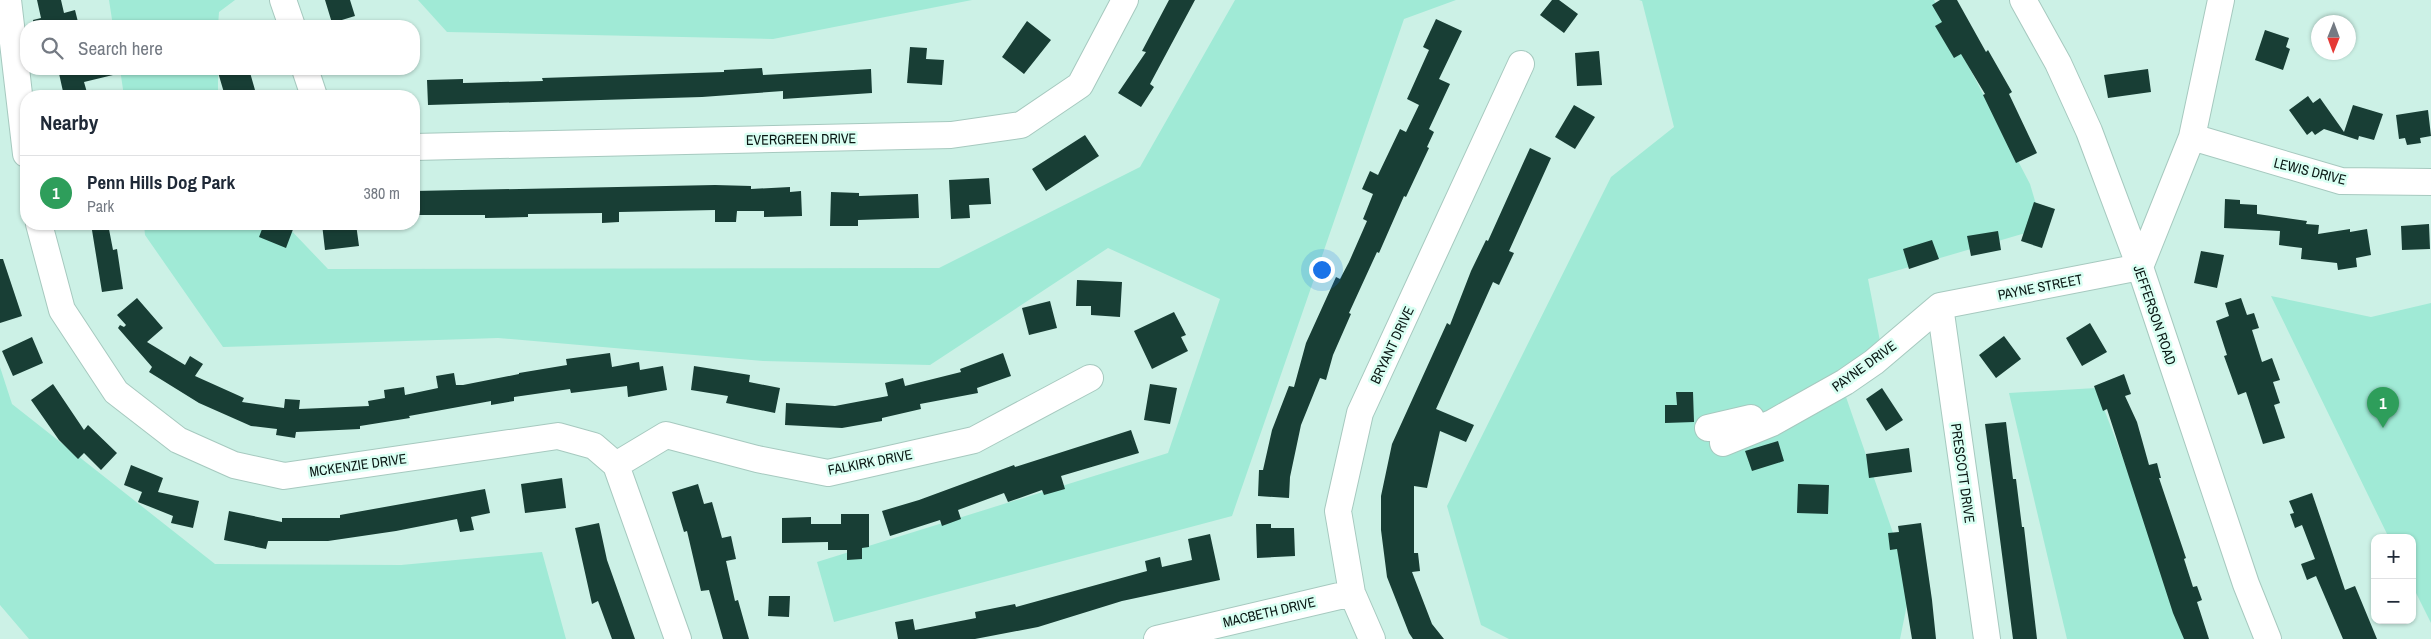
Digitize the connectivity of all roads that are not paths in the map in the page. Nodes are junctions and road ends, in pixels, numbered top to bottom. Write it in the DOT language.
graph roads {
  1 [pos="8,0"];
  2 [pos="283,0"];
  3 [pos="1125,0"];
  4 [pos="2023,0"];
  5 [pos="2220,0"];
  6 [pos="290,20"];
  7 [pos="1520,64"];
  8 [pos="307,75"];
  9 [pos="312,90"];
  10 [pos="20,103"];
  11 [pos="2192,137"];
  12 [pos="420,147"];
  13 [pos="2431,182"];
  14 [pos="41,230"];
  15 [pos="2140,268"];
  16 [pos="1940,306"];
  17 [pos="1090,378"];
  18 [pos="1715,436"];
  19 [pos="616,465"];
  20 [pos="1352,592"];
  21 [pos="678,639"];
  22 [pos="1157,639"];
  23 [pos="1372,639"];
  24 [pos="1987,639"];
  25 [pos="2268,639"];
  1 -- 10 [label="street"];
  2 -- 6 [label="street"];
  3 -- 12 [label="street, EVERGREEN DRIVE"];
  4 -- 15 [label="street, JEFFERSON ROAD"];
  5 -- 11 [label="street"];
  7 -- 20 [label="street, BRYANT DRIVE"];
  8 -- 9 [label="street"];
  11 -- 13 [label="street, LEWIS DRIVE"];
  11 -- 15 [label="street"];
  14 -- 19 [label="street, MCKENZIE DRIVE"];
  15 -- 16 [label="street, PAYNE STREET"];
  15 -- 25 [label="street, JEFFERSON ROAD"];
  16 -- 18 [label="street, PAYNE DRIVE"];
  16 -- 24 [label="street, PRESCOTT DRIVE"];
  17 -- 19 [label="street, FALKIRK DRIVE"];
  19 -- 21 [label="street, MCKENZIE DRIVE"];
  20 -- 22 [label="street, MACBETH DRIVE"];
  20 -- 23 [label="street, BRYANT DRIVE"];
}
